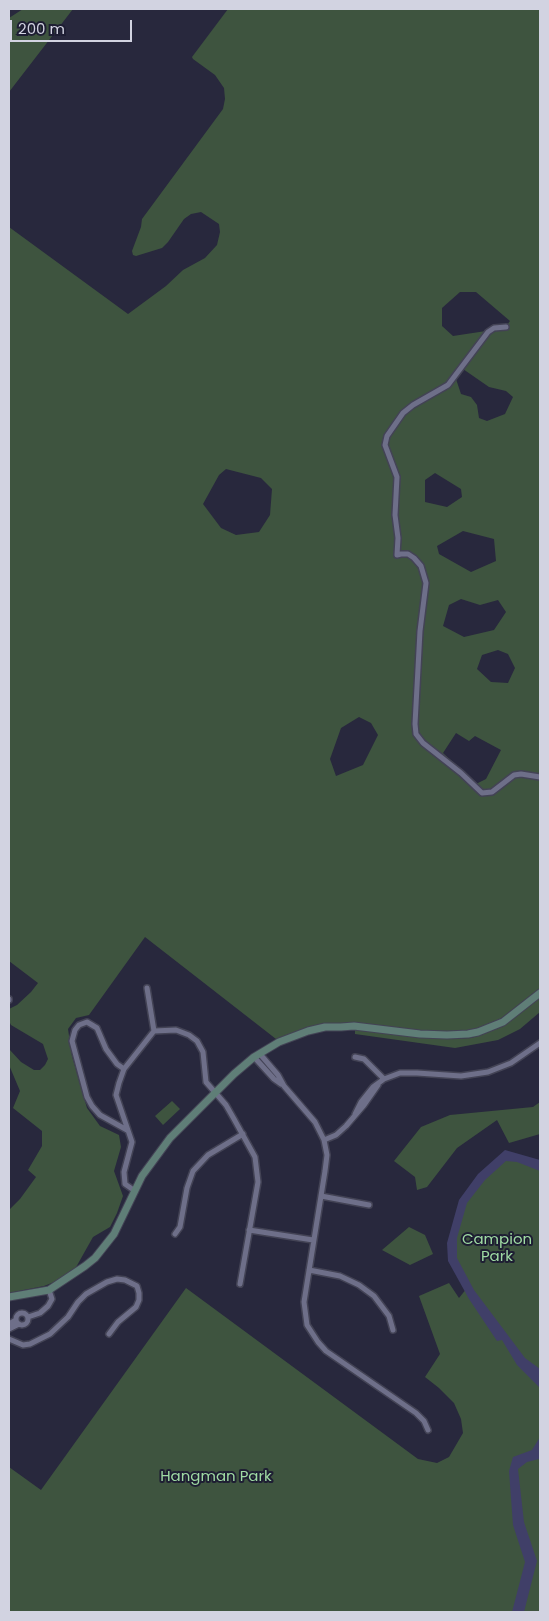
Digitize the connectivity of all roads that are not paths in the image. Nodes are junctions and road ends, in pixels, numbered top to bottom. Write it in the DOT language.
graph roads {
  1 [pos="506,327"];
  2 [pos="540,776"];
  3 [pos="148,988"];
  4 [pos="540,993"];
  5 [pos="154,1031"];
  6 [pos="540,1043"];
  7 [pos="257,1056"];
  8 [pos="354,1057"];
  9 [pos="124,1069"];
  10 [pos="384,1079"];
  11 [pos="215,1092"];
  12 [pos="127,1130"];
  13 [pos="243,1134"];
  14 [pos="324,1140"];
  15 [pos="135,1191"];
  16 [pos="321,1196"];
  17 [pos="369,1205"];
  18 [pos="249,1230"];
  19 [pos="175,1234"];
  20 [pos="313,1240"];
  21 [pos="309,1270"];
  22 [pos="240,1284"];
  23 [pos="49,1290"];
  24 [pos="9,1297"];
  25 [pos="28,1317"];
  26 [pos="17,1322"];
  27 [pos="9,1324"];
  28 [pos="9,1329"];
  29 [pos="393,1330"];
  30 [pos="109,1334"];
  31 [pos="9,1339"];
  32 [pos="428,1430"];
  1 -- 2 [label="street"];
  3 -- 5 [label="street"];
  4 -- 7 [label="main road"];
  5 -- 9 [label="street"];
  5 -- 11 [label="street"];
  6 -- 10 [label="street"];
  7 -- 11 [label="main road"];
  7 -- 14 [label="street"];
  8 -- 10 [label="street"];
  9 -- 12 [label="street"];
  9 -- 12 [label="street"];
  10 -- 14 [label="street"];
  11 -- 13 [label="street"];
  11 -- 15 [label="main road"];
  12 -- 15 [label="street"];
  13 -- 18 [label="street"];
  13 -- 19 [label="street"];
  14 -- 16 [label="street"];
  15 -- 23 [label="main road"];
  16 -- 17 [label="street"];
  16 -- 20 [label="street"];
  18 -- 20 [label="street"];
  18 -- 22 [label="street"];
  20 -- 21 [label="street"];
  21 -- 29 [label="street"];
  21 -- 32 [label="street"];
  23 -- 24 [label="main road"];
  23 -- 25 [label="street"];
  25 -- 26 [label="street"];
  25 -- 26 [label="street"];
  26 -- 27 [label="street"];
  26 -- 28 [label="street"];
  30 -- 31 [label="street"];
}
